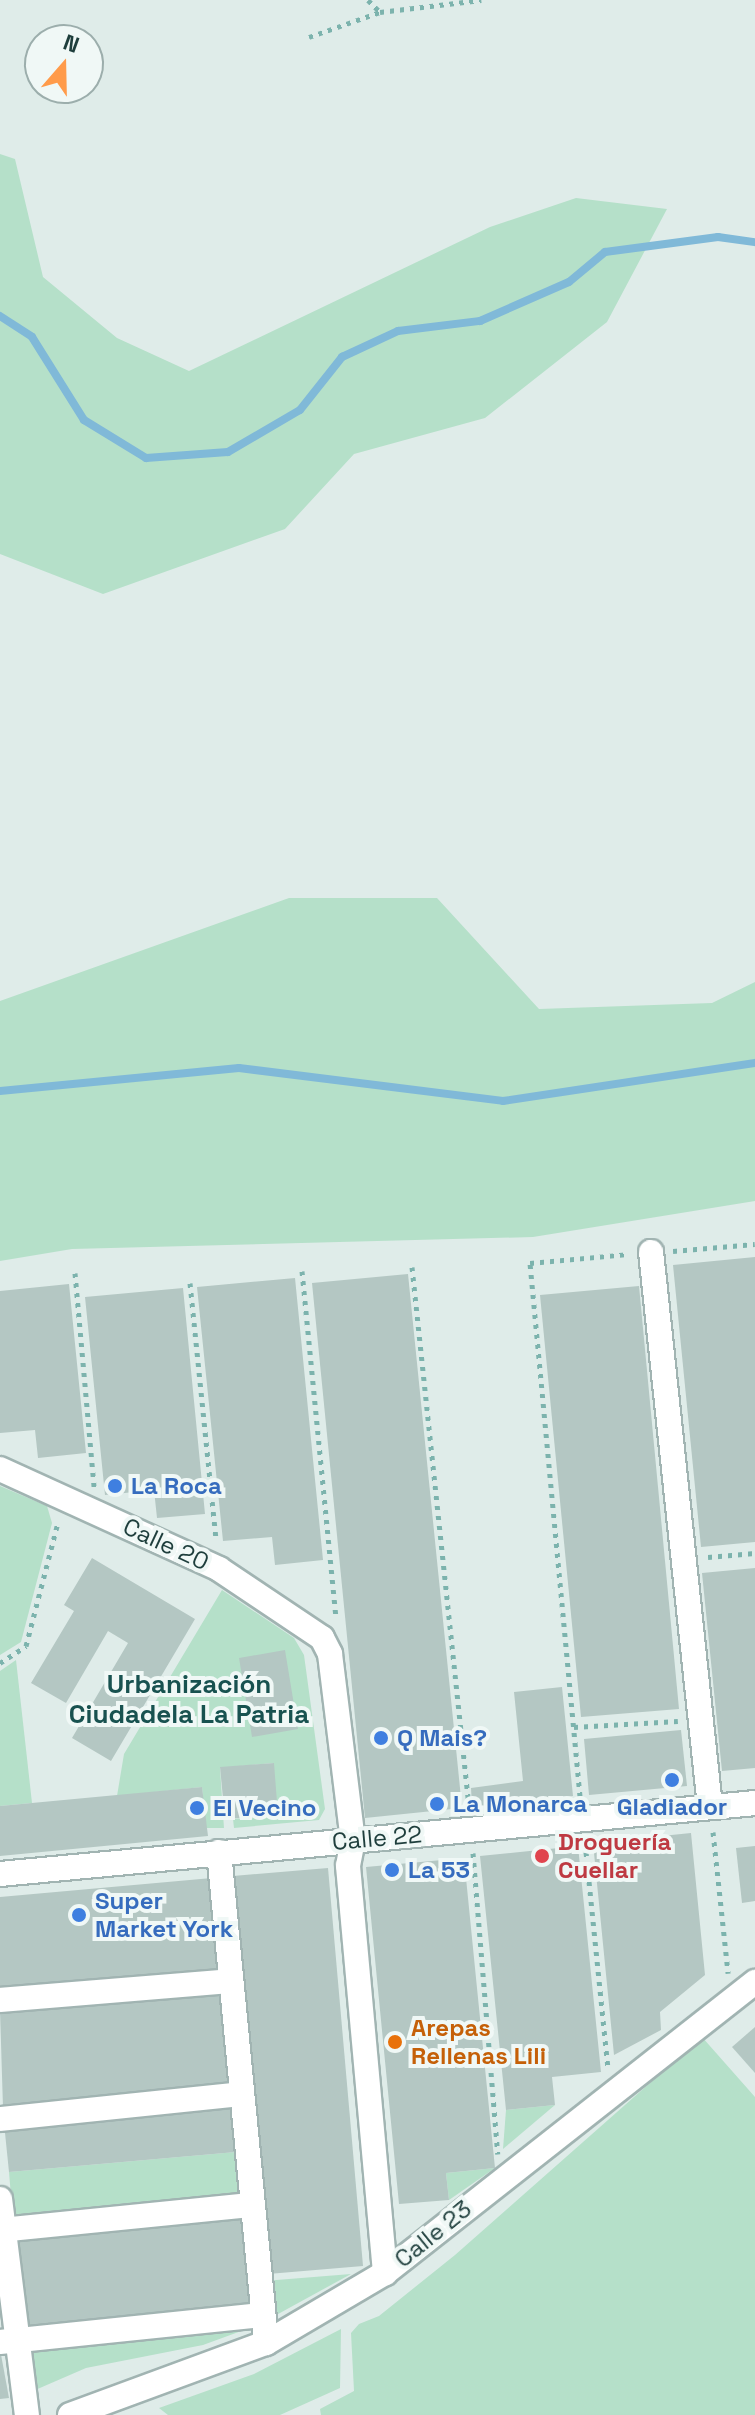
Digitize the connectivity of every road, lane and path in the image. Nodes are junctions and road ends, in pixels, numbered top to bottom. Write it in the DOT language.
graph roads {
  1 [pos="368,0"];
  2 [pos="481,0"];
  3 [pos="380,12"];
  4 [pos="309,37"];
  5 [pos="755,1244"];
  6 [pos="651,1252"];
  7 [pos="412,1267"];
  8 [pos="302,1271"];
  9 [pos="75,1273"];
  10 [pos="190,1283"];
  11 [pos="0,1469"];
  12 [pos="64,1498"];
  13 [pos="97,1513"];
  14 [pos="755,1553"];
  15 [pos="682,1560"];
  16 [pos="219,1569"];
  17 [pos="322,1638"];
  18 [pos="0,1663"];
  19 [pos="699,1720"];
  20 [pos="574,1727"];
  21 [pos="755,1803"];
  22 [pos="710,1807"];
  23 [pos="582,1819"];
  24 [pos="471,1829"];
  25 [pos="353,1840"];
  26 [pos="219,1852"];
  27 [pos="0,1874"];
  28 [pos="230,1981"];
  29 [pos="755,1982"];
  30 [pos="0,2000"];
  31 [pos="731,2000"];
  32 [pos="611,2092"];
  33 [pos="241,2094"];
  34 [pos="0,2119"];
  35 [pos="500,2179"];
  36 [pos="0,2199"];
  37 [pos="251,2205"];
  38 [pos="2,2230"];
  39 [pos="385,2273"];
  40 [pos="262,2315"];
  41 [pos="7,2342"];
  42 [pos="266,2343"];
  43 [pos="27,2415"];
  44 [pos="70,2415"];
  1 -- 3 [label="path"];
  2 -- 3 [label="path"];
  3 -- 4 [label="path"];
  5 -- 6 [label="path"];
  6 -- 15 [label="street"];
  6 -- 20 [label="path"];
  7 -- 24 [label="path"];
  8 -- 17 [label="path"];
  9 -- 13 [label="path"];
  10 -- 16 [label="path"];
  11 -- 12 [label="street, Calle 20"];
  12 -- 13 [label="street, Calle 20"];
  12 -- 18 [label="path"];
  13 -- 16 [label="street, Calle 20"];
  14 -- 15 [label="path"];
  15 -- 19 [label="street"];
  16 -- 17 [label="street, Calle 20"];
  17 -- 25 [label="street"];
  19 -- 20 [label="path"];
  19 -- 22 [label="street"];
  20 -- 23 [label="path"];
  21 -- 22 [label="street, Calle 22"];
  22 -- 23 [label="street, Calle 22"];
  22 -- 31 [label="path"];
  23 -- 24 [label="street, Calle 22"];
  23 -- 32 [label="path"];
  24 -- 25 [label="street, Calle 22"];
  24 -- 35 [label="path"];
  25 -- 26 [label="street, Calle 22"];
  25 -- 39 [label="street"];
  26 -- 27 [label="street, Calle 22"];
  26 -- 28 [label="street"];
  28 -- 30 [label="street"];
  28 -- 33 [label="street"];
  29 -- 31 [label="street, Calle 23"];
  31 -- 32 [label="street, Calle 23"];
  32 -- 35 [label="street, Calle 23"];
  33 -- 34 [label="street"];
  33 -- 37 [label="street"];
  35 -- 39 [label="street, Calle 23"];
  36 -- 38 [label="street"];
  37 -- 38 [label="street"];
  37 -- 40 [label="street"];
  38 -- 41 [label="street"];
  39 -- 42 [label="street, Calle 23"];
  40 -- 41 [label="street"];
  40 -- 42 [label="street"];
  41 -- 43 [label="street"];
  42 -- 44 [label="street, Calle 23"];
}
